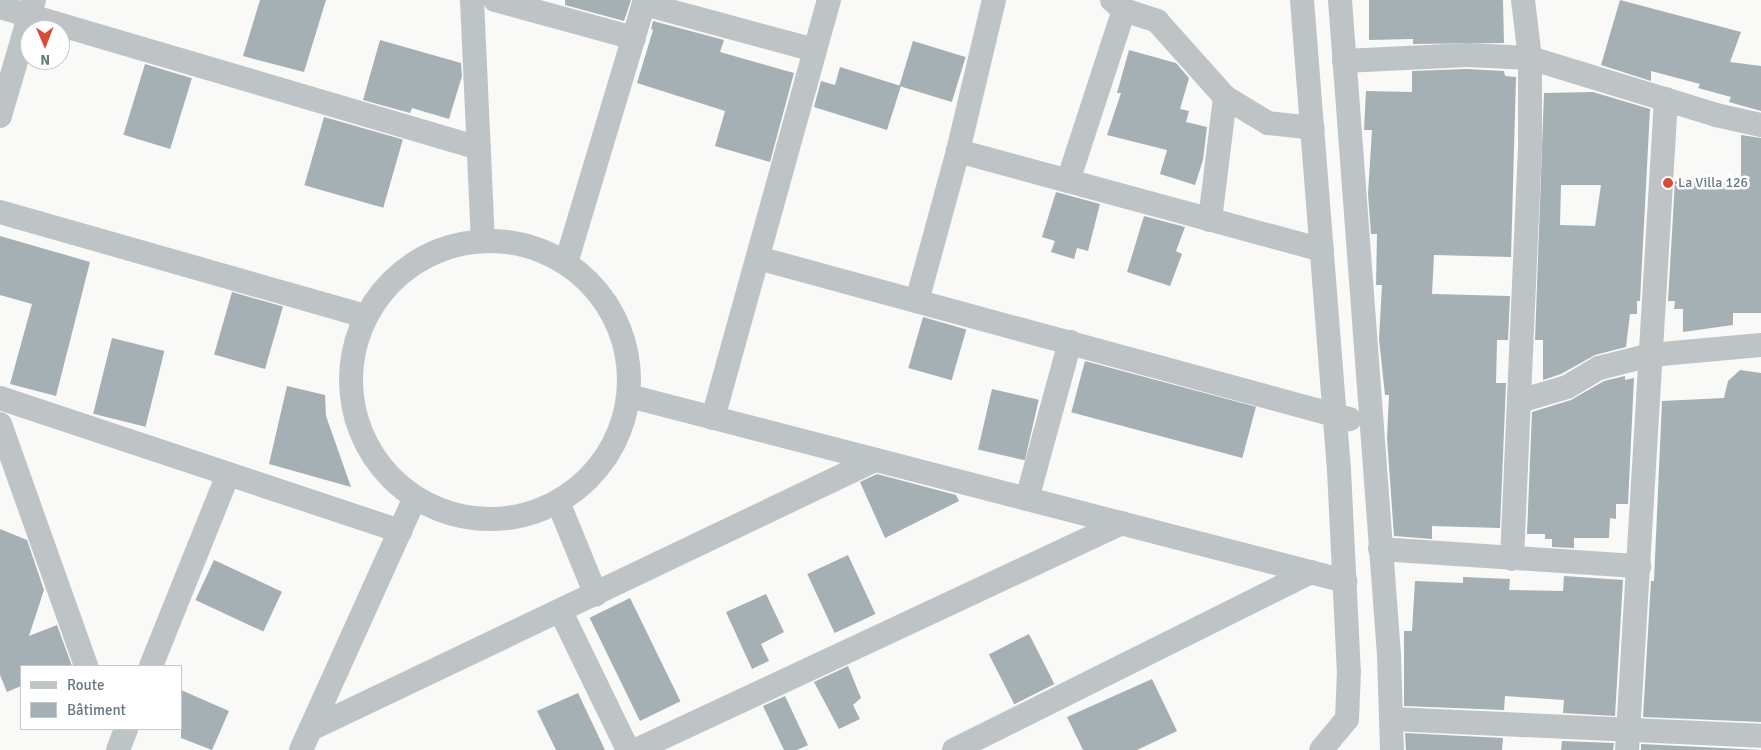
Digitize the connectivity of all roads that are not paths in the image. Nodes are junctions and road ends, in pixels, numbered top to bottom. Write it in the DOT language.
graph roads {
  1 [pos="472,0"];
  2 [pos="495,0"];
  3 [pos="829,0"];
  4 [pos="994,0"];
  5 [pos="1302,0"];
  6 [pos="1340,0"];
  7 [pos="1523,0"];
  8 [pos="645,2"];
  9 [pos="1118,5"];
  10 [pos="0,7"];
  11 [pos="32,8"];
  12 [pos="634,38"];
  13 [pos="815,50"];
  14 [pos="1530,58"];
  15 [pos="1344,61"];
  16 [pos="1225,97"];
  17 [pos="1666,99"];
  18 [pos="0,116"];
  19 [pos="1761,125"];
  20 [pos="1313,128"];
  21 [pos="479,148"];
  22 [pos="958,151"];
  23 [pos="1068,181"];
  24 [pos="0,212"];
  25 [pos="1210,220"];
  26 [pos="483,242"];
  27 [pos="1322,250"];
  28 [pos="758,258"];
  29 [pos="566,263"];
  30 [pos="917,301"];
  31 [pos="366,316"];
  32 [pos="1070,342"];
  33 [pos="1761,345"];
  34 [pos="1650,355"];
  35 [pos="629,396"];
  36 [pos="0,398"];
  37 [pos="1520,400"];
  38 [pos="1334,415"];
  39 [pos="714,418"];
  40 [pos="1370,424"];
  41 [pos="2,436"];
  42 [pos="875,460"];
  43 [pos="228,474"];
  44 [pos="415,497"];
  45 [pos="1027,499"];
  46 [pos="558,502"];
  47 [pos="1122,524"];
  48 [pos="400,530"];
  49 [pos="1380,549"];
  50 [pos="1512,559"];
  51 [pos="1640,566"];
  52 [pos="1311,572"];
  53 [pos="1345,581"];
  54 [pos="596,595"];
  55 [pos="561,612"];
  56 [pos="86,665"];
  57 [pos="151,665"];
  58 [pos="1391,719"];
  59 [pos="109,730"];
  60 [pos="126,730"];
  61 [pos="1761,736"];
  62 [pos="306,739"];
  63 [pos="1628,739"];
  64 [pos="117,750"];
  65 [pos="628,750"];
  66 [pos="636,750"];
  67 [pos="954,750"];
  68 [pos="1321,750"];
  69 [pos="1392,750"];
  1 -- 21 [label="street"];
  2 -- 12 [label="street"];
  3 -- 13 [label="street"];
  4 -- 22 [label="street"];
  5 -- 20 [label="street"];
  6 -- 15 [label="street"];
  7 -- 14 [label="street"];
  8 -- 12 [label="street"];
  8 -- 13 [label="street"];
  9 -- 16 [label="street"];
  9 -- 23 [label="street"];
  10 -- 11 [label="street"];
  11 -- 18 [label="street"];
  11 -- 21 [label="street"];
  12 -- 29 [label="street"];
  13 -- 28 [label="street"];
  14 -- 15 [label="street"];
  14 -- 17 [label="street"];
  14 -- 37 [label="street"];
  15 -- 40 [label="street"];
  16 -- 20 [label="street"];
  16 -- 25 [label="street"];
  17 -- 19 [label="street"];
  17 -- 34 [label="street"];
  20 -- 27 [label="street"];
  21 -- 26 [label="street"];
  22 -- 23 [label="street"];
  22 -- 30 [label="street"];
  23 -- 25 [label="street"];
  24 -- 31 [label="street"];
  25 -- 27 [label="street"];
  26 -- 29 [label="street"];
  26 -- 31 [label="street"];
  27 -- 38 [label="street"];
  28 -- 30 [label="street"];
  28 -- 39 [label="street"];
  29 -- 35 [label="street"];
  30 -- 32 [label="street"];
  31 -- 44 [label="street"];
  32 -- 38 [label="street"];
  32 -- 45 [label="street"];
  33 -- 34 [label="street"];
  34 -- 37 [label="street"];
  34 -- 51 [label="street"];
  35 -- 39 [label="street"];
  35 -- 46 [label="street"];
  36 -- 43 [label="street"];
  37 -- 50 [label="street"];
  38 -- 40 [label="street"];
  38 -- 53 [label="street"];
  39 -- 42 [label="street"];
  40 -- 49 [label="street"];
  41 -- 56 [label="street"];
  42 -- 45 [label="street"];
  42 -- 54 [label="street"];
  43 -- 48 [label="street"];
  43 -- 57 [label="street"];
  44 -- 46 [label="street"];
  44 -- 48 [label="street"];
  45 -- 47 [label="street"];
  46 -- 54 [label="street"];
  47 -- 52 [label="street"];
  47 -- 66 [label="street"];
  48 -- 62 [label="street"];
  49 -- 50 [label="street"];
  49 -- 58 [label="street"];
  50 -- 51 [label="street"];
  51 -- 63 [label="street"];
  52 -- 53 [label="street"];
  52 -- 67 [label="street"];
  53 -- 68 [label="street"];
  54 -- 55 [label="street"];
  55 -- 62 [label="street"];
  55 -- 65 [label="street"];
  58 -- 63 [label="street"];
  58 -- 69 [label="street"];
  59 -- 64 [label="street"];
  60 -- 64 [label="street"];
  61 -- 63 [label="street"];
}
